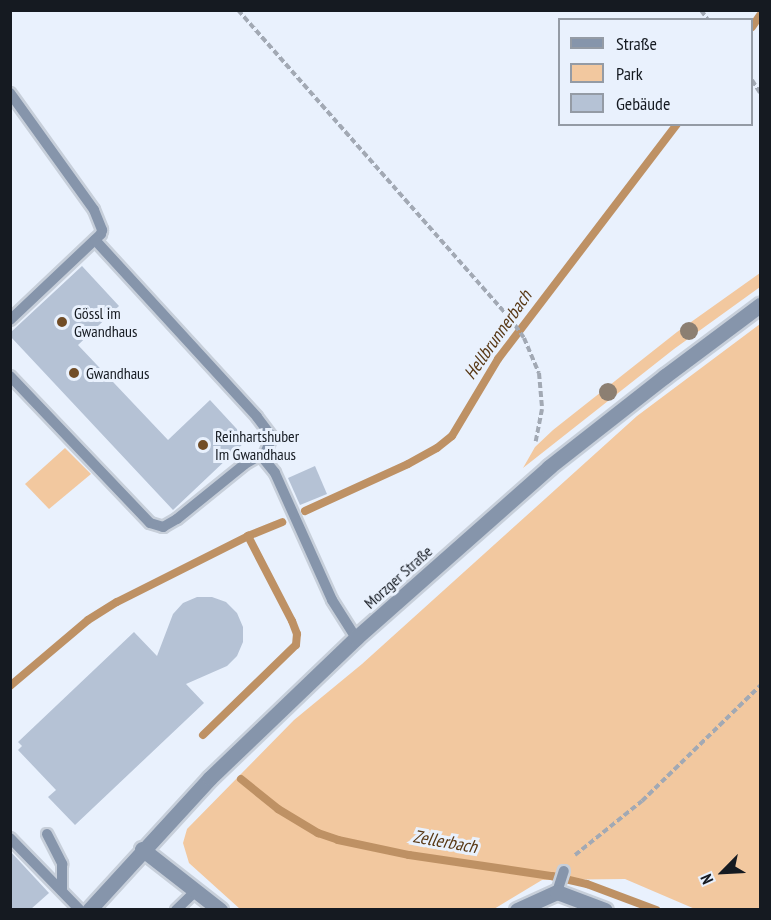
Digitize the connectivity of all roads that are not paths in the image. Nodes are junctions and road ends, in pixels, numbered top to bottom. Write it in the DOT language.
graph roads {
  1 [pos="10,93"];
  2 [pos="95,240"];
  3 [pos="760,305"];
  4 [pos="10,320"];
  5 [pos="10,376"];
  6 [pos="263,458"];
  7 [pos="356,638"];
  8 [pos="47,834"];
  9 [pos="10,838"];
  10 [pos="142,849"];
  11 [pos="564,871"];
  12 [pos="558,888"];
  13 [pos="62,891"];
  14 [pos="196,891"];
  15 [pos="80,909"];
  16 [pos="89,909"];
  17 [pos="176,909"];
  18 [pos="220,909"];
  19 [pos="517,909"];
  20 [pos="605,909"];
  1 -- 2 [label="lane"];
  2 -- 4 [label="lane"];
  2 -- 6 [label="lane"];
  3 -- 7 [label="street, Morzger Straße"];
  5 -- 6 [label="lane"];
  6 -- 7 [label="lane"];
  7 -- 10 [label="street, Morzger Straße"];
  8 -- 13 [label="lane"];
  9 -- 13 [label="lane"];
  10 -- 14 [label="street"];
  10 -- 16 [label="street, Morzger Straße"];
  11 -- 12 [label="lane"];
  12 -- 19 [label="street"];
  12 -- 20 [label="street"];
  13 -- 15 [label="lane"];
  14 -- 17 [label="lane"];
  14 -- 18 [label="street"];
}
